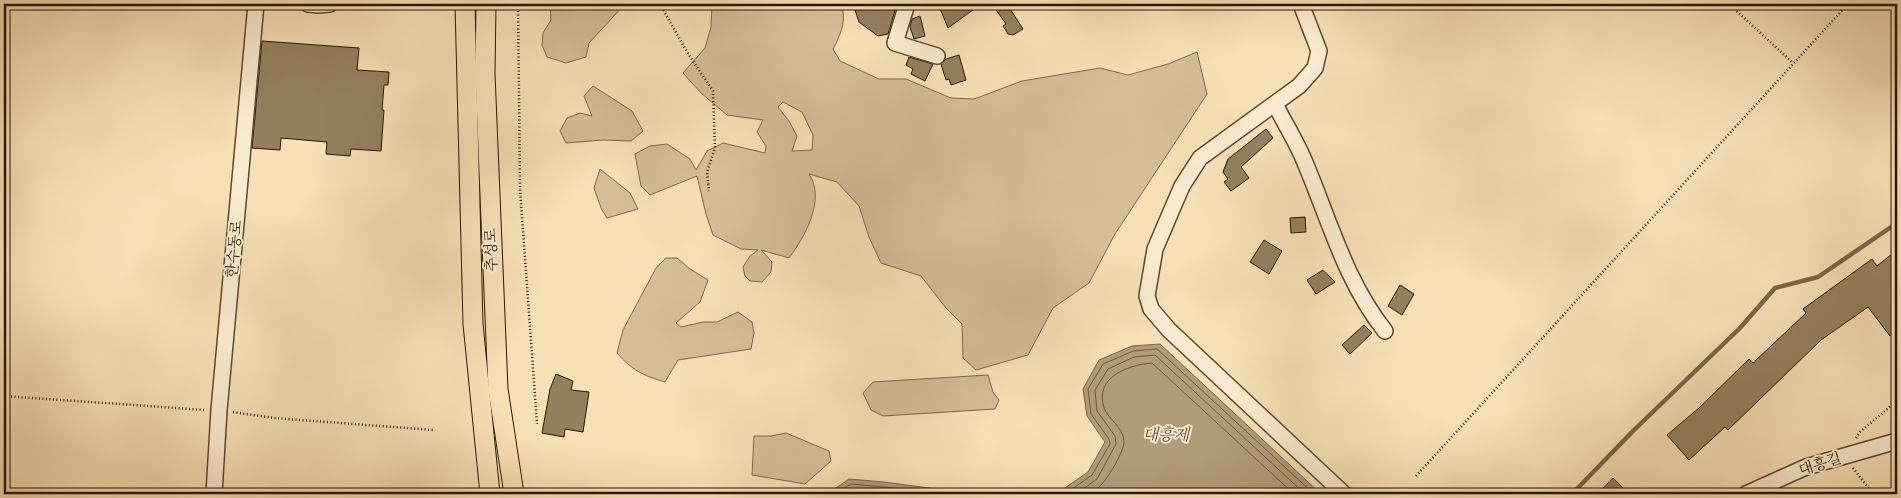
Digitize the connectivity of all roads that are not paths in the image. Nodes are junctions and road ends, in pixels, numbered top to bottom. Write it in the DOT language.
graph roads {
  1 [pos="256,4"];
  2 [pos="308,4"];
  3 [pos="330,4"];
  4 [pos="466,4"];
  5 [pos="486,4"];
  6 [pos="906,4"];
  7 [pos="1301,4"];
  8 [pos="936,56"];
  9 [pos="1275,104"];
  10 [pos="1386,331"];
  11 [pos="1897,441"];
  12 [pos="214,494"];
  13 [pos="490,494"];
  14 [pos="514,494"];
  15 [pos="1344,494"];
  16 [pos="1746,494"];
  1 -- 12 [label="street, 한수동로"];
  2 -- 3 [label="street"];
  4 -- 13 [label="main road, 추성로"];
  5 -- 14 [label="main road, 추성로"];
  6 -- 8 [label="street"];
  7 -- 9 [label="street"];
  9 -- 10 [label="street"];
  9 -- 15 [label="street"];
  11 -- 16 [label="street, 대흥길"];
}
